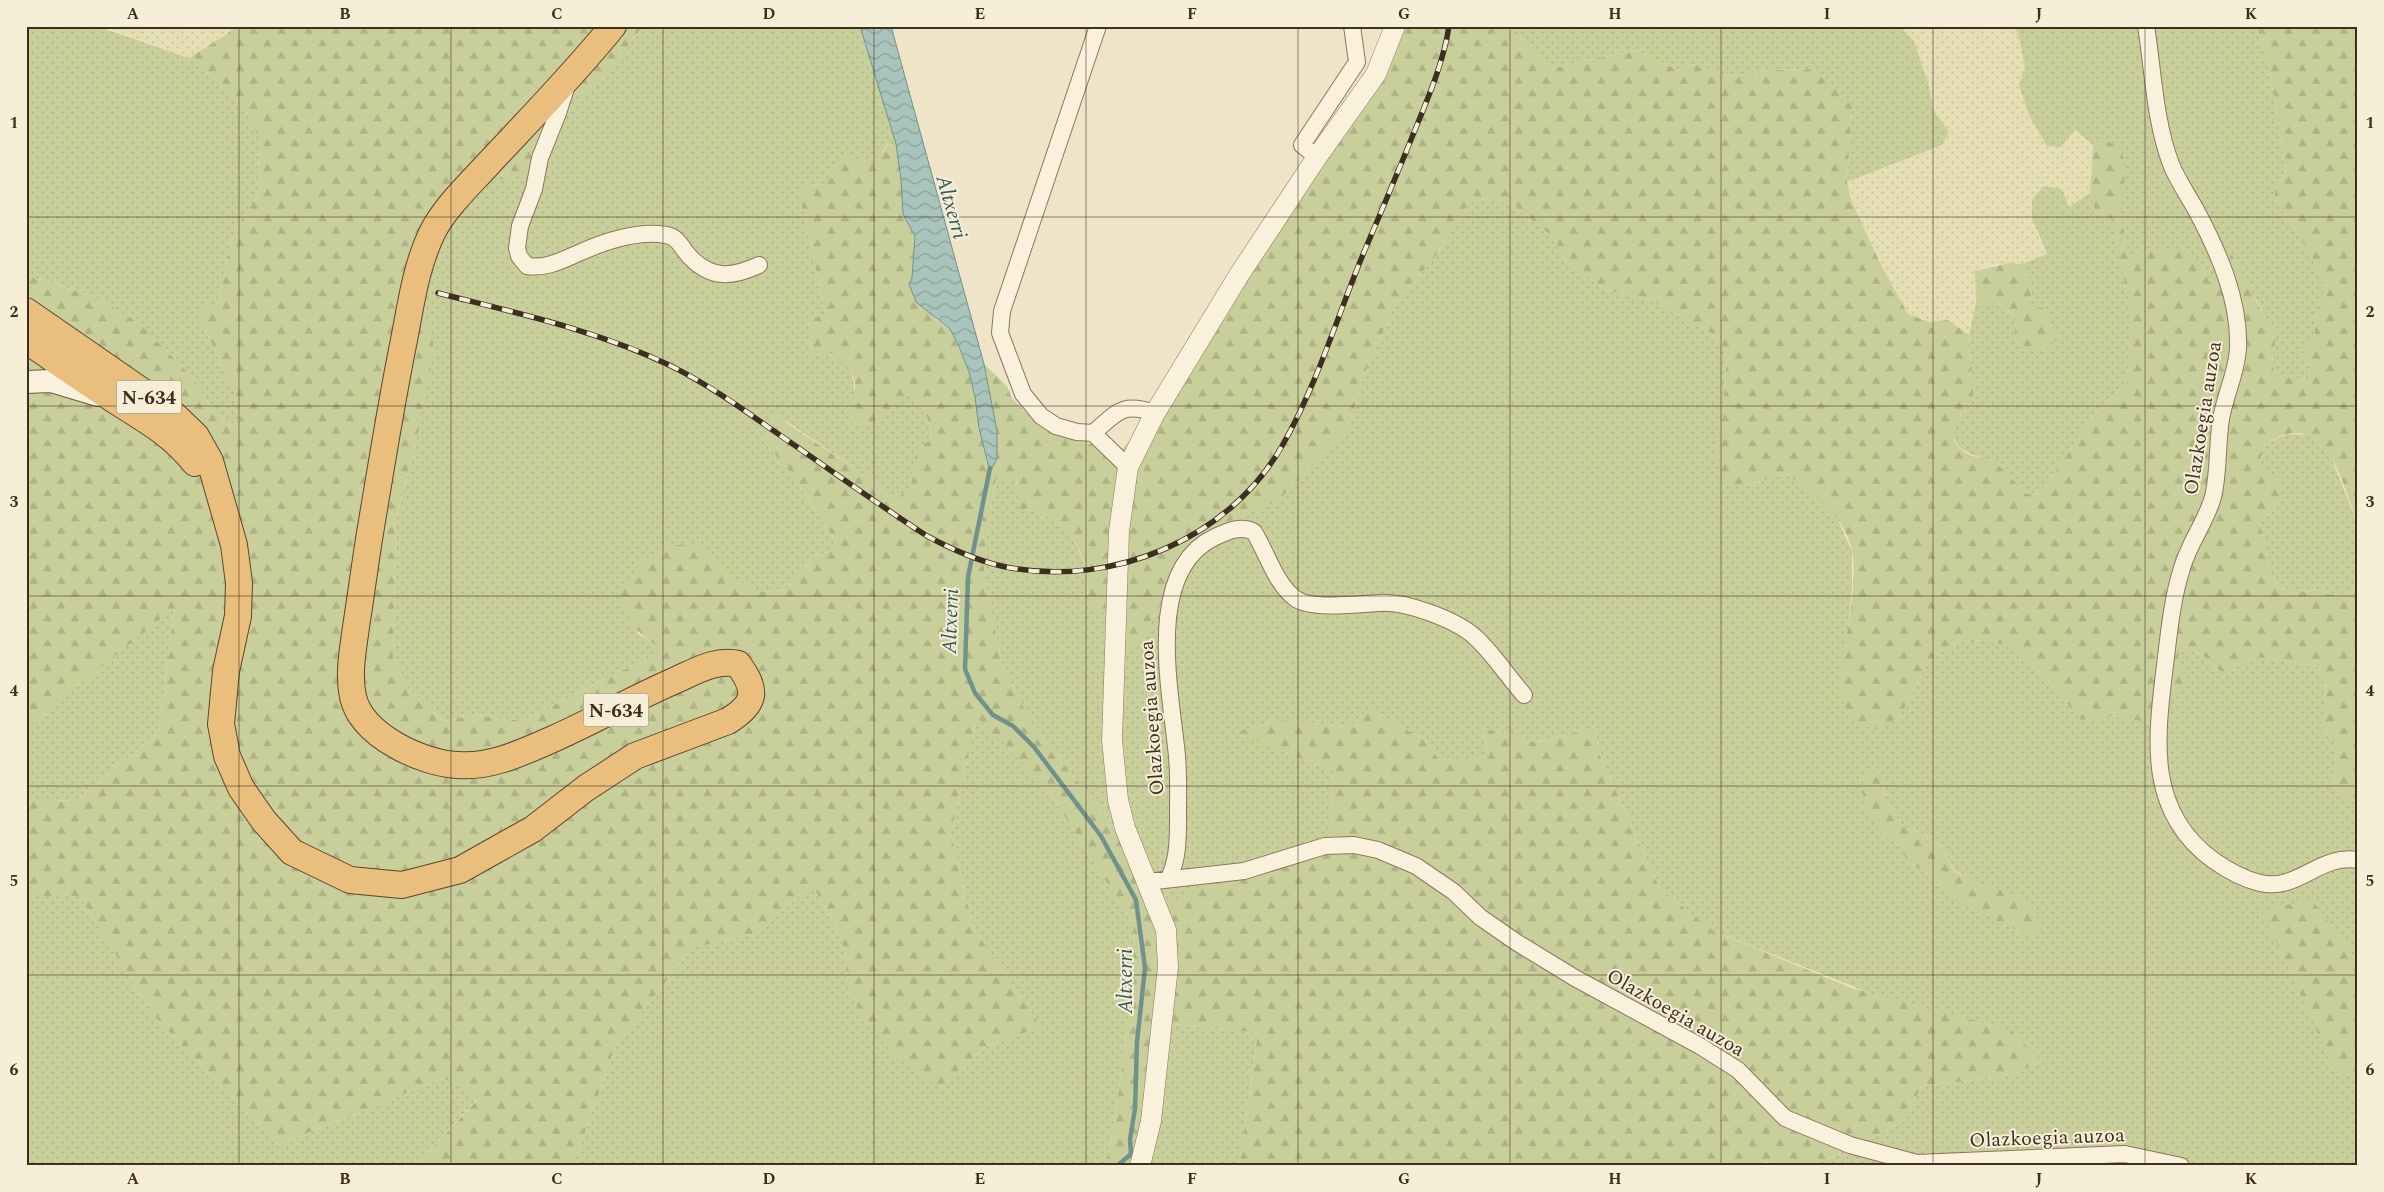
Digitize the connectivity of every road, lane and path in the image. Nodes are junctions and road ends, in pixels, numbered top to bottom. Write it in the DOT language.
graph roads {
  1 [pos="613,26"];
  2 [pos="1098,26"];
  3 [pos="1352,26"];
  4 [pos="1395,26"];
  5 [pos="2146,26"];
  6 [pos="569,78"];
  7 [pos="1317,157"];
  8 [pos="759,265"];
  9 [pos="26,311"];
  10 [pos="26,323"];
  11 [pos="30,349"];
  12 [pos="26,376"];
  13 [pos="26,382"];
  14 [pos="121,391"];
  15 [pos="1155,414"];
  16 [pos="1093,433"];
  17 [pos="1128,467"];
  18 [pos="1524,695"];
  19 [pos="2358,860"];
  20 [pos="1169,878"];
  21 [pos="1146,882"];
  22 [pos="1140,1166"];
  23 [pos="2181,1166"];
  1 -- 6 [label="highway, N-634"];
  2 -- 16 [label="street"];
  3 -- 7 [label="street"];
  4 -- 7 [label="street"];
  5 -- 19 [label="street, Olazkoegia auzoa"];
  6 -- 8 [label="street"];
  6 -- 14 [label="highway, N-634"];
  7 -- 15 [label="street"];
  9 -- 14 [label="highway, N-634"];
  10 -- 11 [label="highway"];
  11 -- 12 [label="main road"];
  11 -- 14 [label="highway"];
  13 -- 14 [label="main road"];
  15 -- 16 [label="street"];
  15 -- 17 [label="street"];
  16 -- 17 [label="street"];
  17 -- 21 [label="street"];
  18 -- 20 [label="street, Olazkoegia auzoa"];
  20 -- 21 [label="street, Olazkoegia auzoa"];
  20 -- 23 [label="street, Olazkoegia auzoa"];
  21 -- 22 [label="street"];
}
